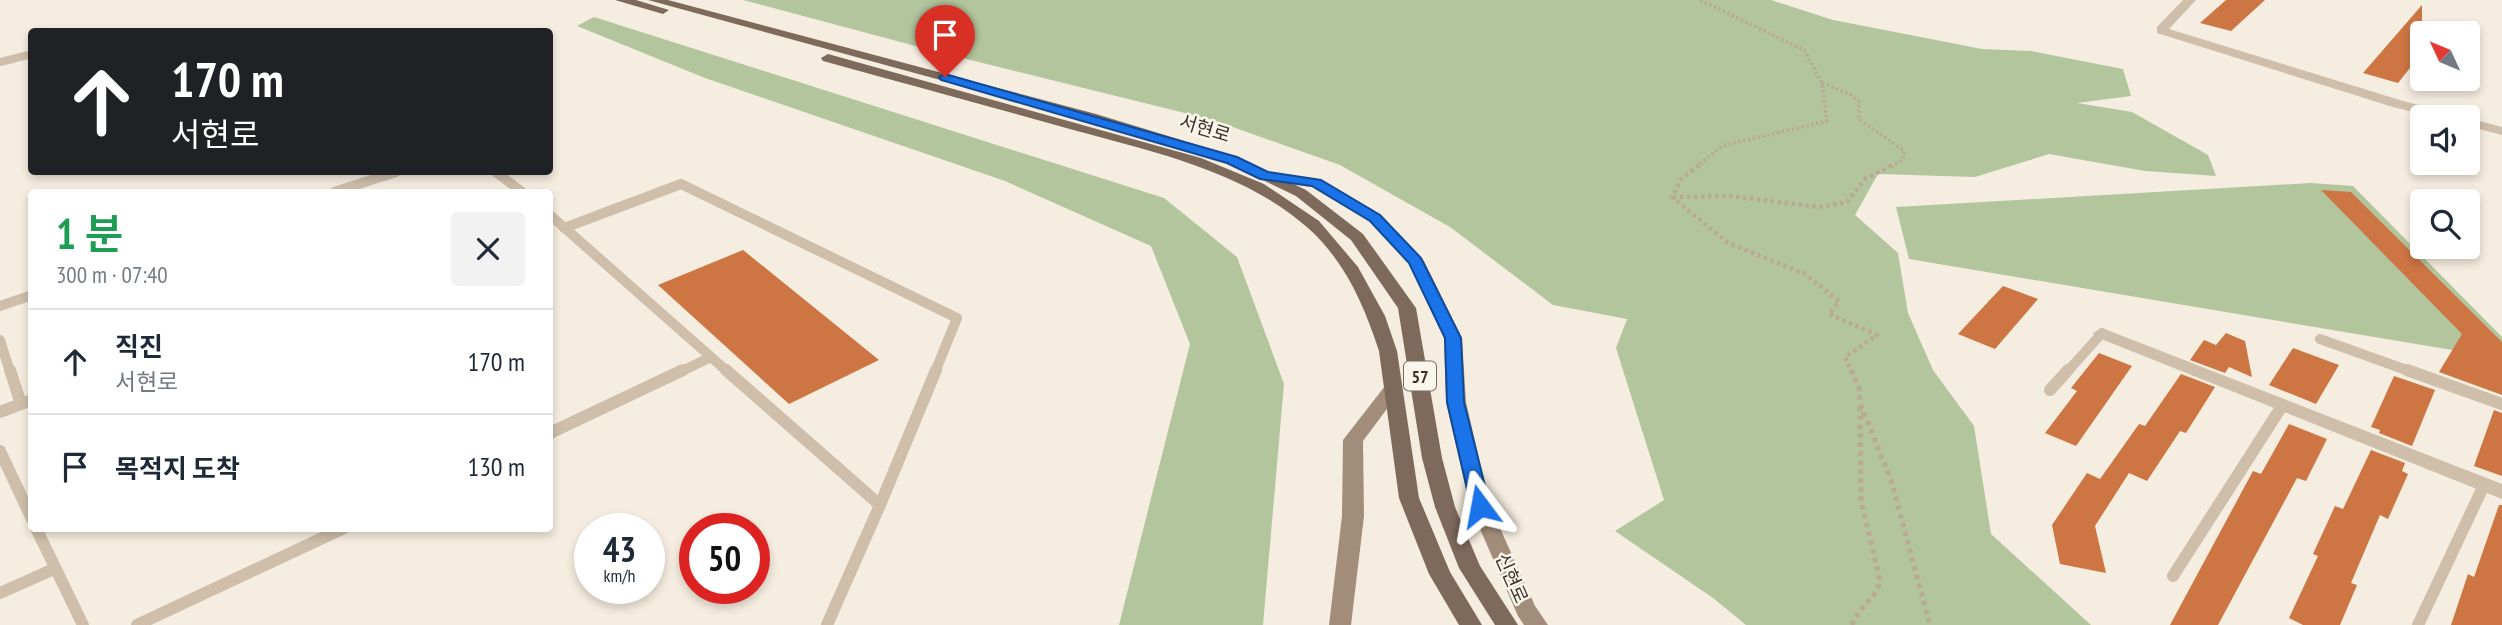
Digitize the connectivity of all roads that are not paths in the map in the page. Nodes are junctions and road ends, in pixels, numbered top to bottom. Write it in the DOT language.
graph roads {
  1 [pos="621,0"];
  2 [pos="654,0"];
  3 [pos="2190,0"];
  4 [pos="28,55"];
  5 [pos="0,62"];
  6 [pos="2410,107"];
  7 [pos="2480,125"];
  8 [pos="2502,131"];
  9 [pos="387,175"];
  10 [pos="500,175"];
  11 [pos="1264,176"];
  12 [pos="343,189"];
  13 [pos="518,189"];
  14 [pos="553,218"];
  15 [pos="565,228"];
  16 [pos="28,296"];
  17 [pos="0,306"];
  18 [pos="2102,333"];
  19 [pos="2319,339"];
  20 [pos="0,340"];
  21 [pos="711,357"];
  22 [pos="1392,390"];
  23 [pos="2050,390"];
  24 [pos="26,402"];
  25 [pos="2502,404"];
  26 [pos="2282,406"];
  27 [pos="0,412"];
  28 [pos="553,432"];
  29 [pos="0,451"];
  30 [pos="2493,488"];
  31 [pos="880,505"];
  32 [pos="28,510"];
  33 [pos="38,532"];
  34 [pos="335,532"];
  35 [pos="54,569"];
  36 [pos="2173,576"];
  37 [pos="0,593"];
  38 [pos="83,625"];
  39 [pos="137,625"];
  40 [pos="827,625"];
  41 [pos="1340,625"];
  42 [pos="1471,625"];
  43 [pos="1507,625"];
  44 [pos="1537,625"];
  45 [pos="2417,625"];
  1 -- 22 [label="main road, 서현로 / 57"];
  2 -- 11 [label="main road, 서현로 / 57"];
  3 -- 6 [label="street"];
  4 -- 5 [label="lane"];
  7 -- 8 [label="street"];
  9 -- 12 [label="lane"];
  10 -- 13 [label="lane"];
  11 -- 43 [label="main road, 서현로 / 57"];
  11 -- 44 [label="main road, 신현로"];
  14 -- 15 [label="lane"];
  15 -- 21 [label="lane"];
  15 -- 31 [label="lane"];
  16 -- 17 [label="lane"];
  18 -- 23 [label="lane"];
  18 -- 26 [label="street"];
  19 -- 25 [label="lane"];
  20 -- 24 [label="lane"];
  21 -- 28 [label="lane"];
  21 -- 31 [label="lane"];
  22 -- 41 [label="main road"];
  22 -- 42 [label="main road, 서현로 / 57"];
  24 -- 27 [label="lane"];
  26 -- 30 [label="street"];
  26 -- 36 [label="lane"];
  29 -- 32 [label="lane"];
  30 -- 45 [label="lane"];
  31 -- 40 [label="lane"];
  33 -- 35 [label="lane"];
  34 -- 39 [label="lane"];
  35 -- 37 [label="lane"];
  35 -- 38 [label="lane"];
}
